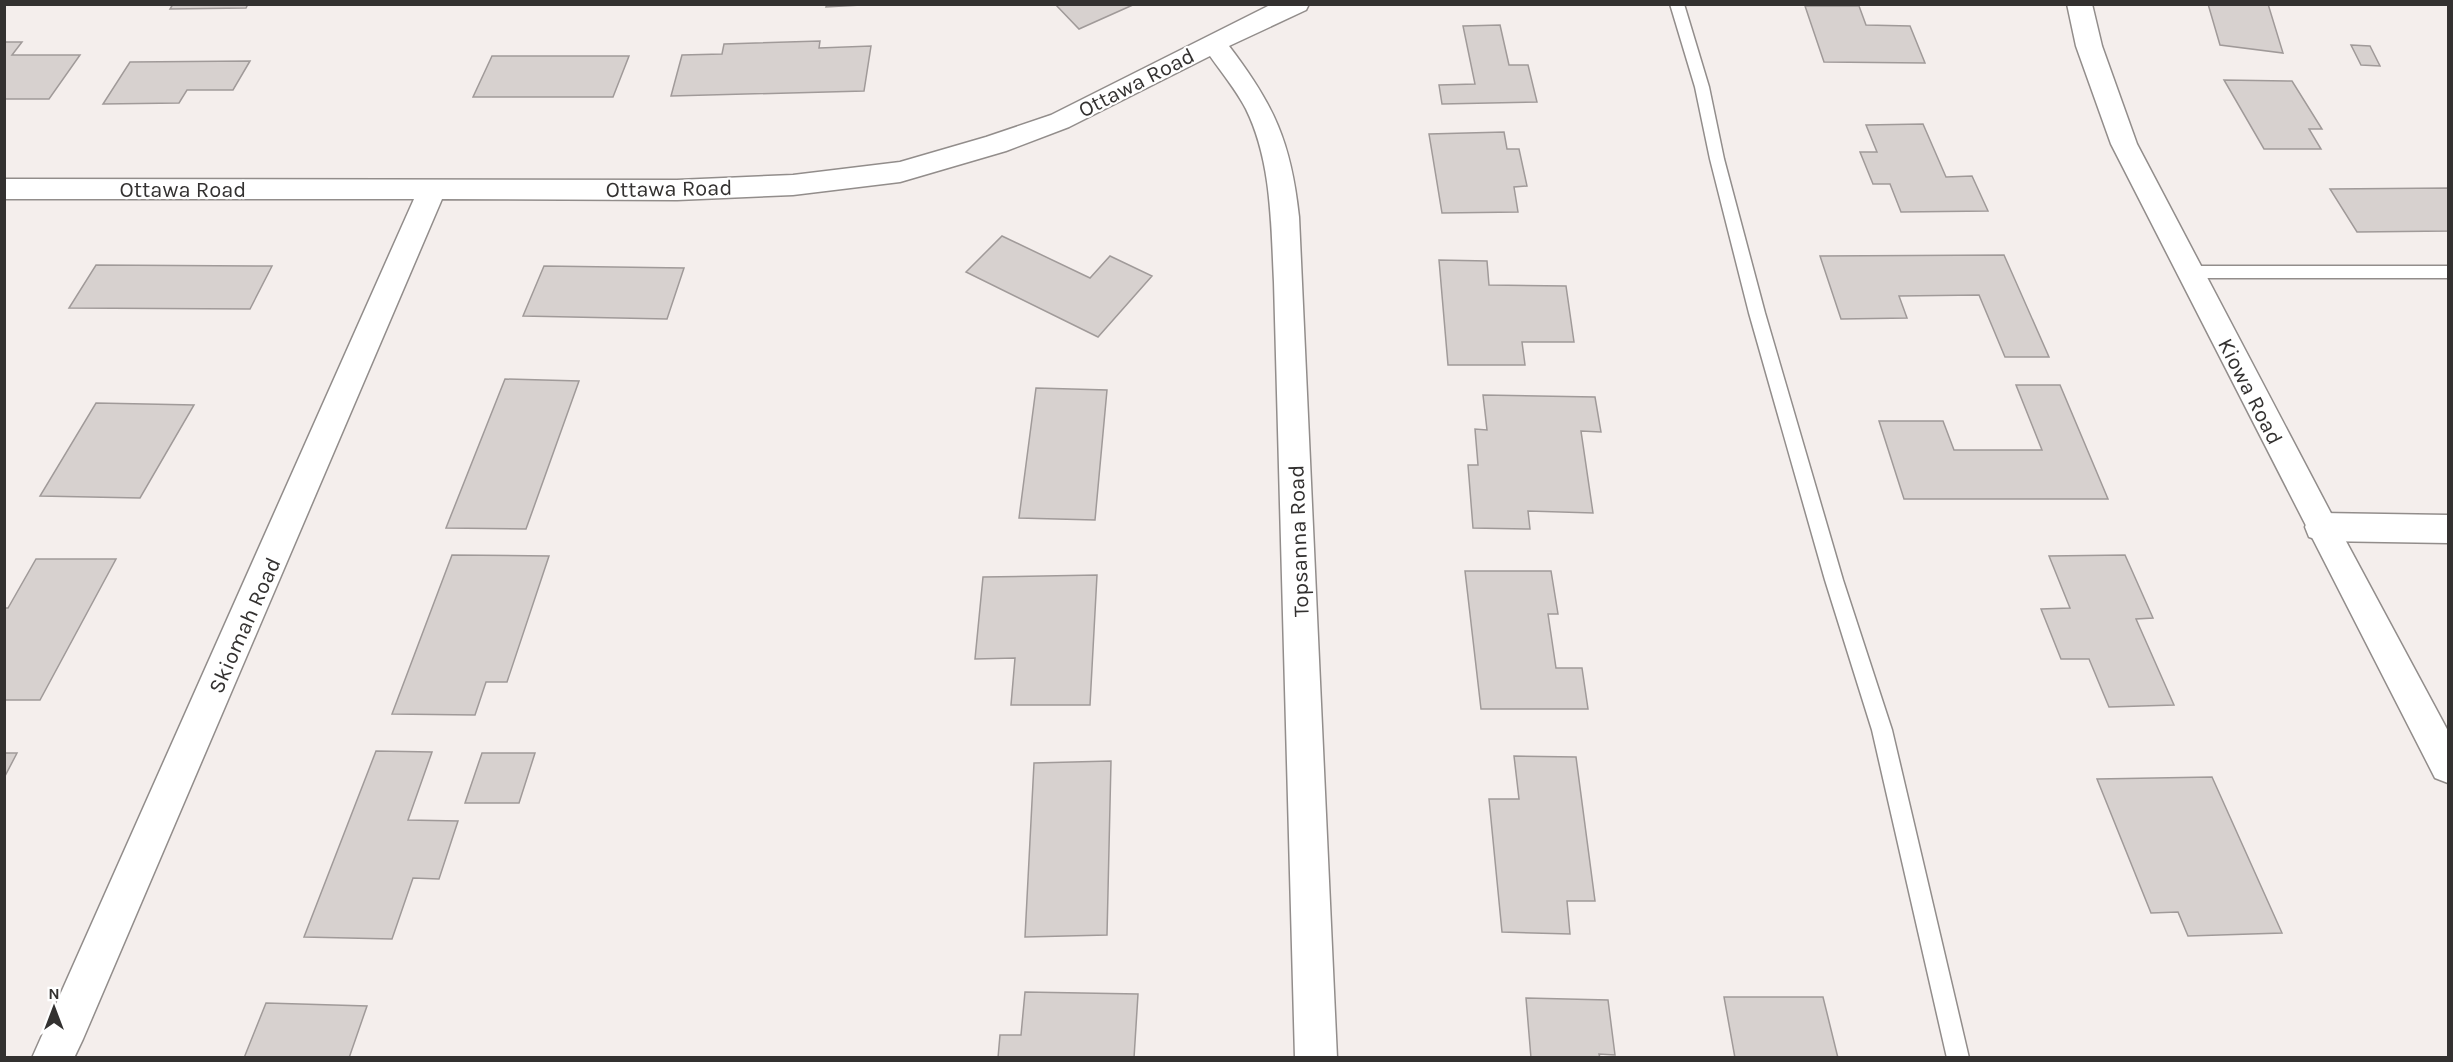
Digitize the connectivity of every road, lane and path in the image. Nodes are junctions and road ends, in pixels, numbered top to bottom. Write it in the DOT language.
graph roads {
  1 [pos="1297,4"];
  2 [pos="1677,4"];
  3 [pos="2079,4"];
  4 [pos="1213,42"];
  5 [pos="4,189"];
  6 [pos="432,190"];
  7 [pos="2190,272"];
  8 [pos="2448,272"];
  9 [pos="2321,527"];
  10 [pos="2448,529"];
  11 [pos="2448,766"];
  12 [pos="52,1058"];
  13 [pos="1316,1058"];
  14 [pos="1958,1058"];
  1 -- 4 [label="street, Ottawa Road"];
  2 -- 14 [label="lane"];
  3 -- 7 [label="street, Kiowa Road"];
  4 -- 6 [label="street, Ottawa Road"];
  4 -- 13 [label="street, Topsanna Road"];
  5 -- 6 [label="street, Ottawa Road"];
  6 -- 12 [label="street, Skiomah Road"];
  7 -- 8 [label="lane"];
  7 -- 9 [label="street, Kiowa Road"];
  9 -- 10 [label="street"];
  9 -- 11 [label="street, Kiowa Road"];
}
